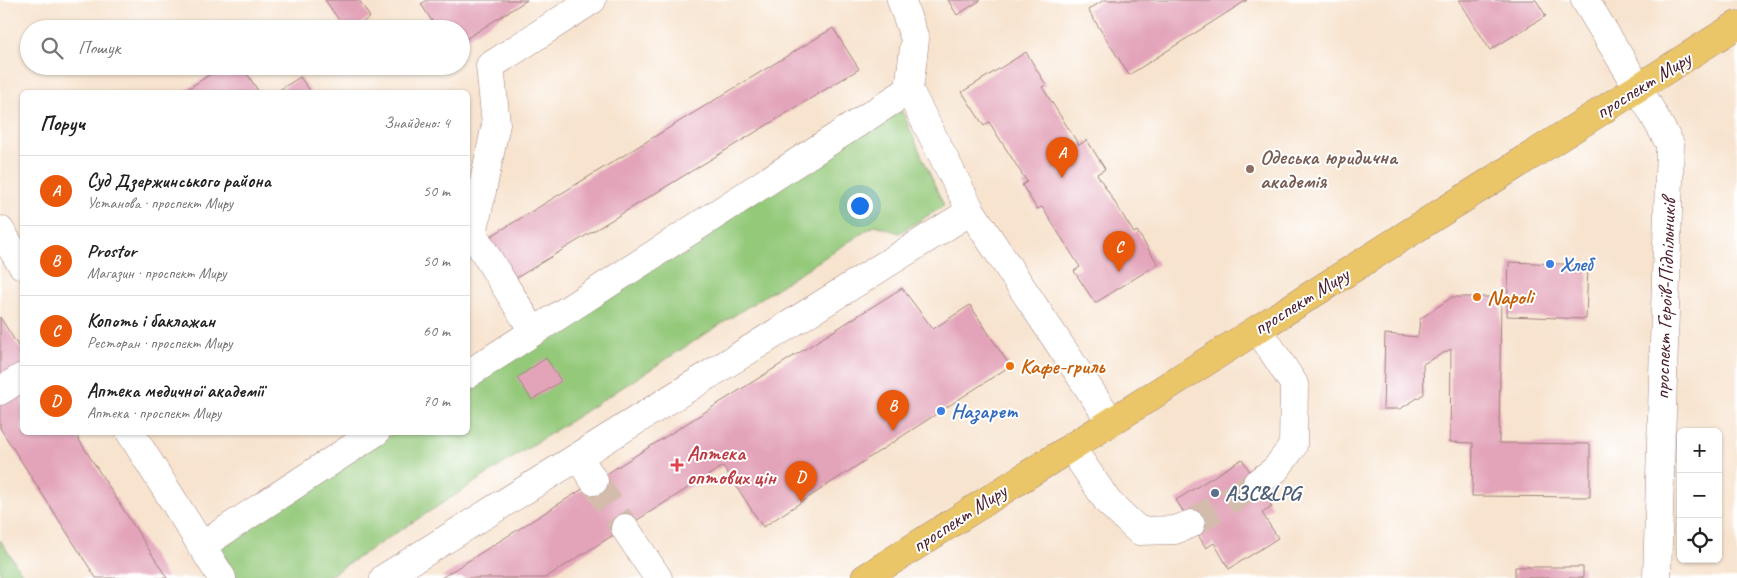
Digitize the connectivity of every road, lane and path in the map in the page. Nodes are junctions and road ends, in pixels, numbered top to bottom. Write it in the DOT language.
graph roads {
  1 [pos="592,0"];
  2 [pos="901,0"];
  3 [pos="1585,0"];
  4 [pos="1737,25"];
  5 [pos="1638,87"];
  6 [pos="909,90"];
  7 [pos="971,210"];
  8 [pos="0,230"];
  9 [pos="20,261"];
  10 [pos="1258,329"];
  11 [pos="533,331"];
  12 [pos="470,373"];
  13 [pos="20,379"];
  14 [pos="0,391"];
  15 [pos="1111,422"];
  16 [pos="132,435"];
  17 [pos="371,435"];
  18 [pos="1071,447"];
  19 [pos="578,457"];
  20 [pos="594,481"];
  21 [pos="1257,483"];
  22 [pos="1191,524"];
  23 [pos="625,528"];
  24 [pos="201,546"];
  25 [pos="222,578"];
  26 [pos="384,578"];
  27 [pos="658,578"];
  28 [pos="865,578"];
  29 [pos="1657,578"];
  1 -- 11 [label="street"];
  2 -- 6 [label="street"];
  3 -- 5 [label="street, проспект Героїв-Підпільників"];
  4 -- 5 [label="main road, проспект Миру"];
  5 -- 10 [label="main road, проспект Миру"];
  5 -- 29 [label="street, проспект Героїв-Підпільників"];
  6 -- 7 [label="street"];
  6 -- 11 [label="street"];
  7 -- 15 [label="street"];
  7 -- 19 [label="street"];
  8 -- 9 [label="street"];
  10 -- 15 [label="main road, проспект Миру"];
  10 -- 21 [label="street"];
  11 -- 12 [label="street"];
  13 -- 14 [label="street"];
  15 -- 18 [label="main road, проспект Миру"];
  16 -- 24 [label="street"];
  17 -- 24 [label="street"];
  18 -- 22 [label="street"];
  18 -- 28 [label="main road, проспект Миру"];
  19 -- 20 [label="street"];
  19 -- 26 [label="street"];
  23 -- 27 [label="street"];
  24 -- 25 [label="street"];
}
